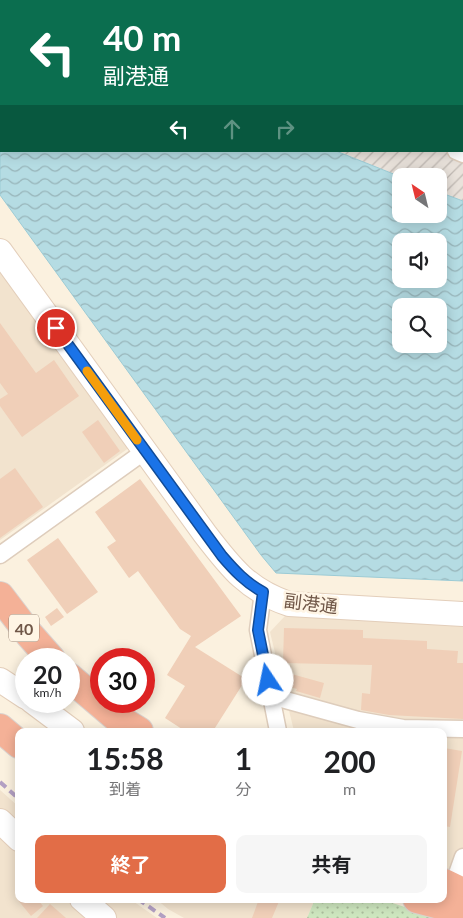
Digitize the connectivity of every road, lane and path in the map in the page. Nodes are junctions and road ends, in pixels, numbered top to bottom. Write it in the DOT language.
graph roads {
  1 [pos="0,251"];
  2 [pos="145,451"];
  3 [pos="0,555"];
  4 [pos="263,592"];
  5 [pos="0,596"];
  6 [pos="463,614"];
  7 [pos="41,648"];
  8 [pos="0,680"];
  9 [pos="80,686"];
  10 [pos="15,690"];
  11 [pos="271,696"];
  12 [pos="48,713"];
  13 [pos="0,728"];
  14 [pos="68,728"];
  15 [pos="134,728"];
  16 [pos="277,728"];
  17 [pos="403,728"];
  18 [pos="447,729"];
  19 [pos="463,729"];
  20 [pos="15,741"];
  21 [pos="0,821"];
  22 [pos="15,835"];
  23 [pos="463,857"];
  24 [pos="447,886"];
  25 [pos="87,903"];
  26 [pos="104,918"];
  1 -- 2 [label="street, 副港通"];
  2 -- 3 [label="street"];
  2 -- 4 [label="street, 副港通"];
  4 -- 6 [label="street, 副港通"];
  4 -- 11 [label="street"];
  5 -- 7 [label="highway, 40"];
  8 -- 10 [label="street"];
  9 -- 15 [label="highway"];
  11 -- 16 [label="street"];
  11 -- 17 [label="street"];
  12 -- 14 [label="street"];
  13 -- 20 [label="highway"];
  18 -- 19 [label="street"];
  21 -- 22 [label="street"];
  23 -- 24 [label="street"];
  25 -- 26 [label="street"];
}
